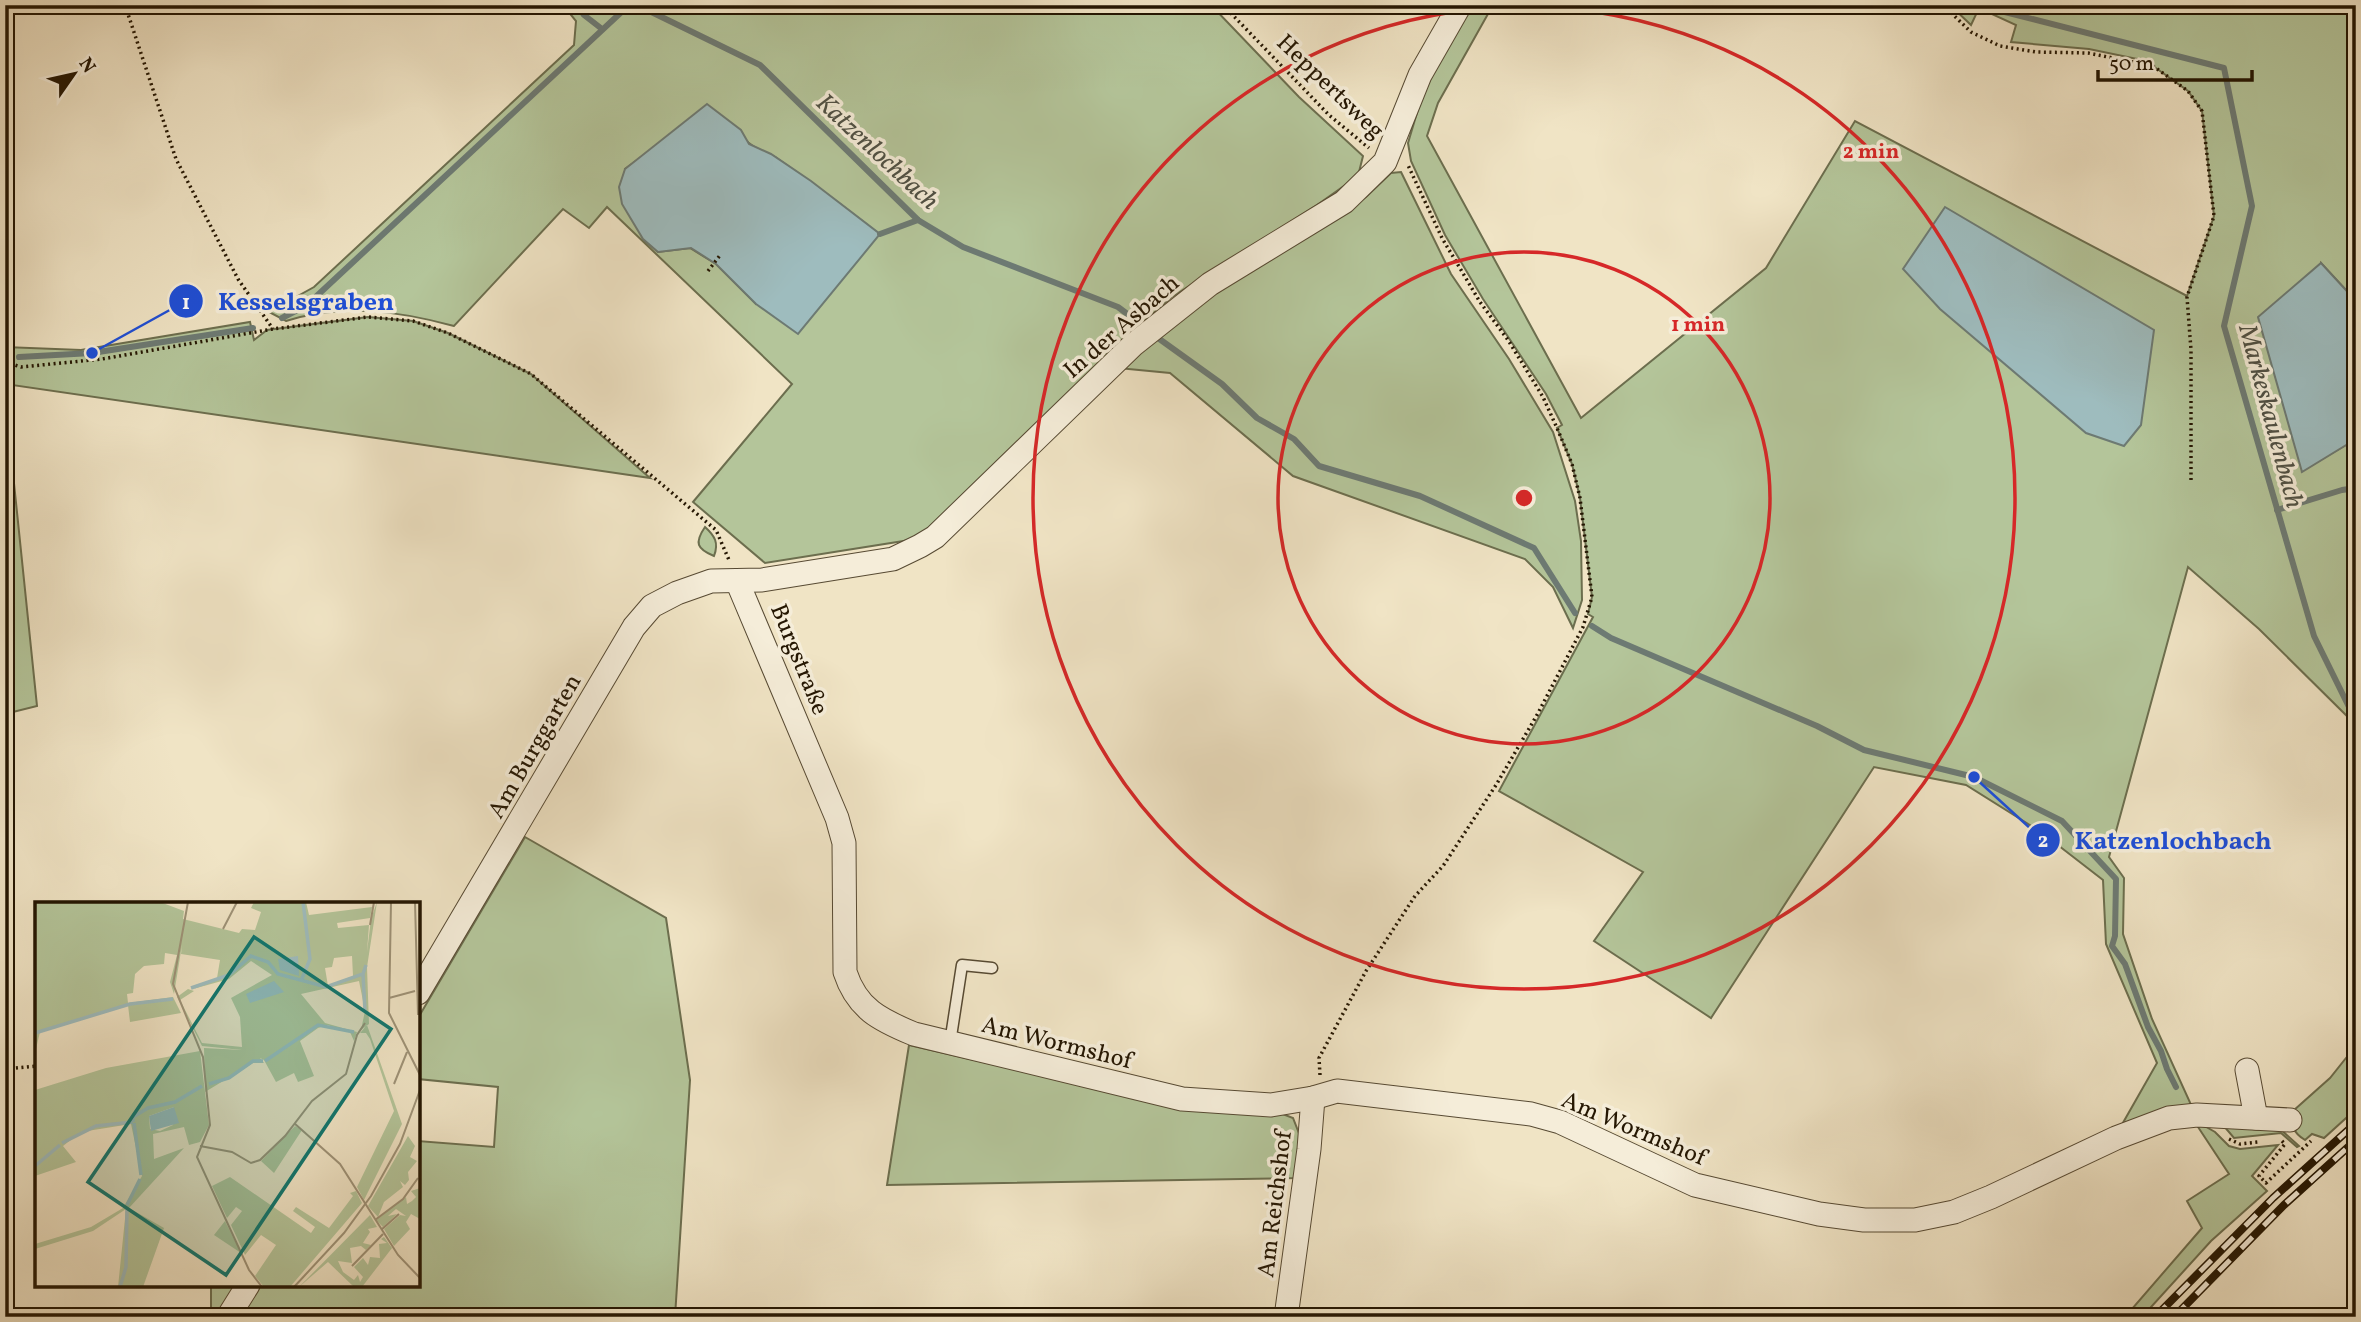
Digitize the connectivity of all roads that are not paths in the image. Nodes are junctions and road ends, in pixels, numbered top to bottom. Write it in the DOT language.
graph roads {
  1 [pos="1460,5"];
  2 [pos="737,581"];
  3 [pos="992,968"];
  4 [pos="420,990"];
  5 [pos="896,1027"];
  6 [pos="950,1043"];
  7 [pos="2247,1070"];
  8 [pos="1313,1098"];
  9 [pos="2256,1118"];
  10 [pos="2285,1129"];
  11 [pos="247,1287"];
  12 [pos="228,1317"];
  13 [pos="1286,1317"];
  1 -- 2 [label="street, In der Asbach"];
  2 -- 4 [label="street, Am Burggarten"];
  2 -- 5 [label="street, Burgstraße"];
  3 -- 6 [label="lane"];
  5 -- 6 [label="street, Am Wormshof"];
  6 -- 8 [label="street, Am Wormshof"];
  7 -- 9 [label="street"];
  8 -- 9 [label="street, Am Wormshof"];
  8 -- 13 [label="street, Am Reichshof"];
  9 -- 10 [label="street, Am Wormshof"];
  11 -- 12 [label="street"];
}
